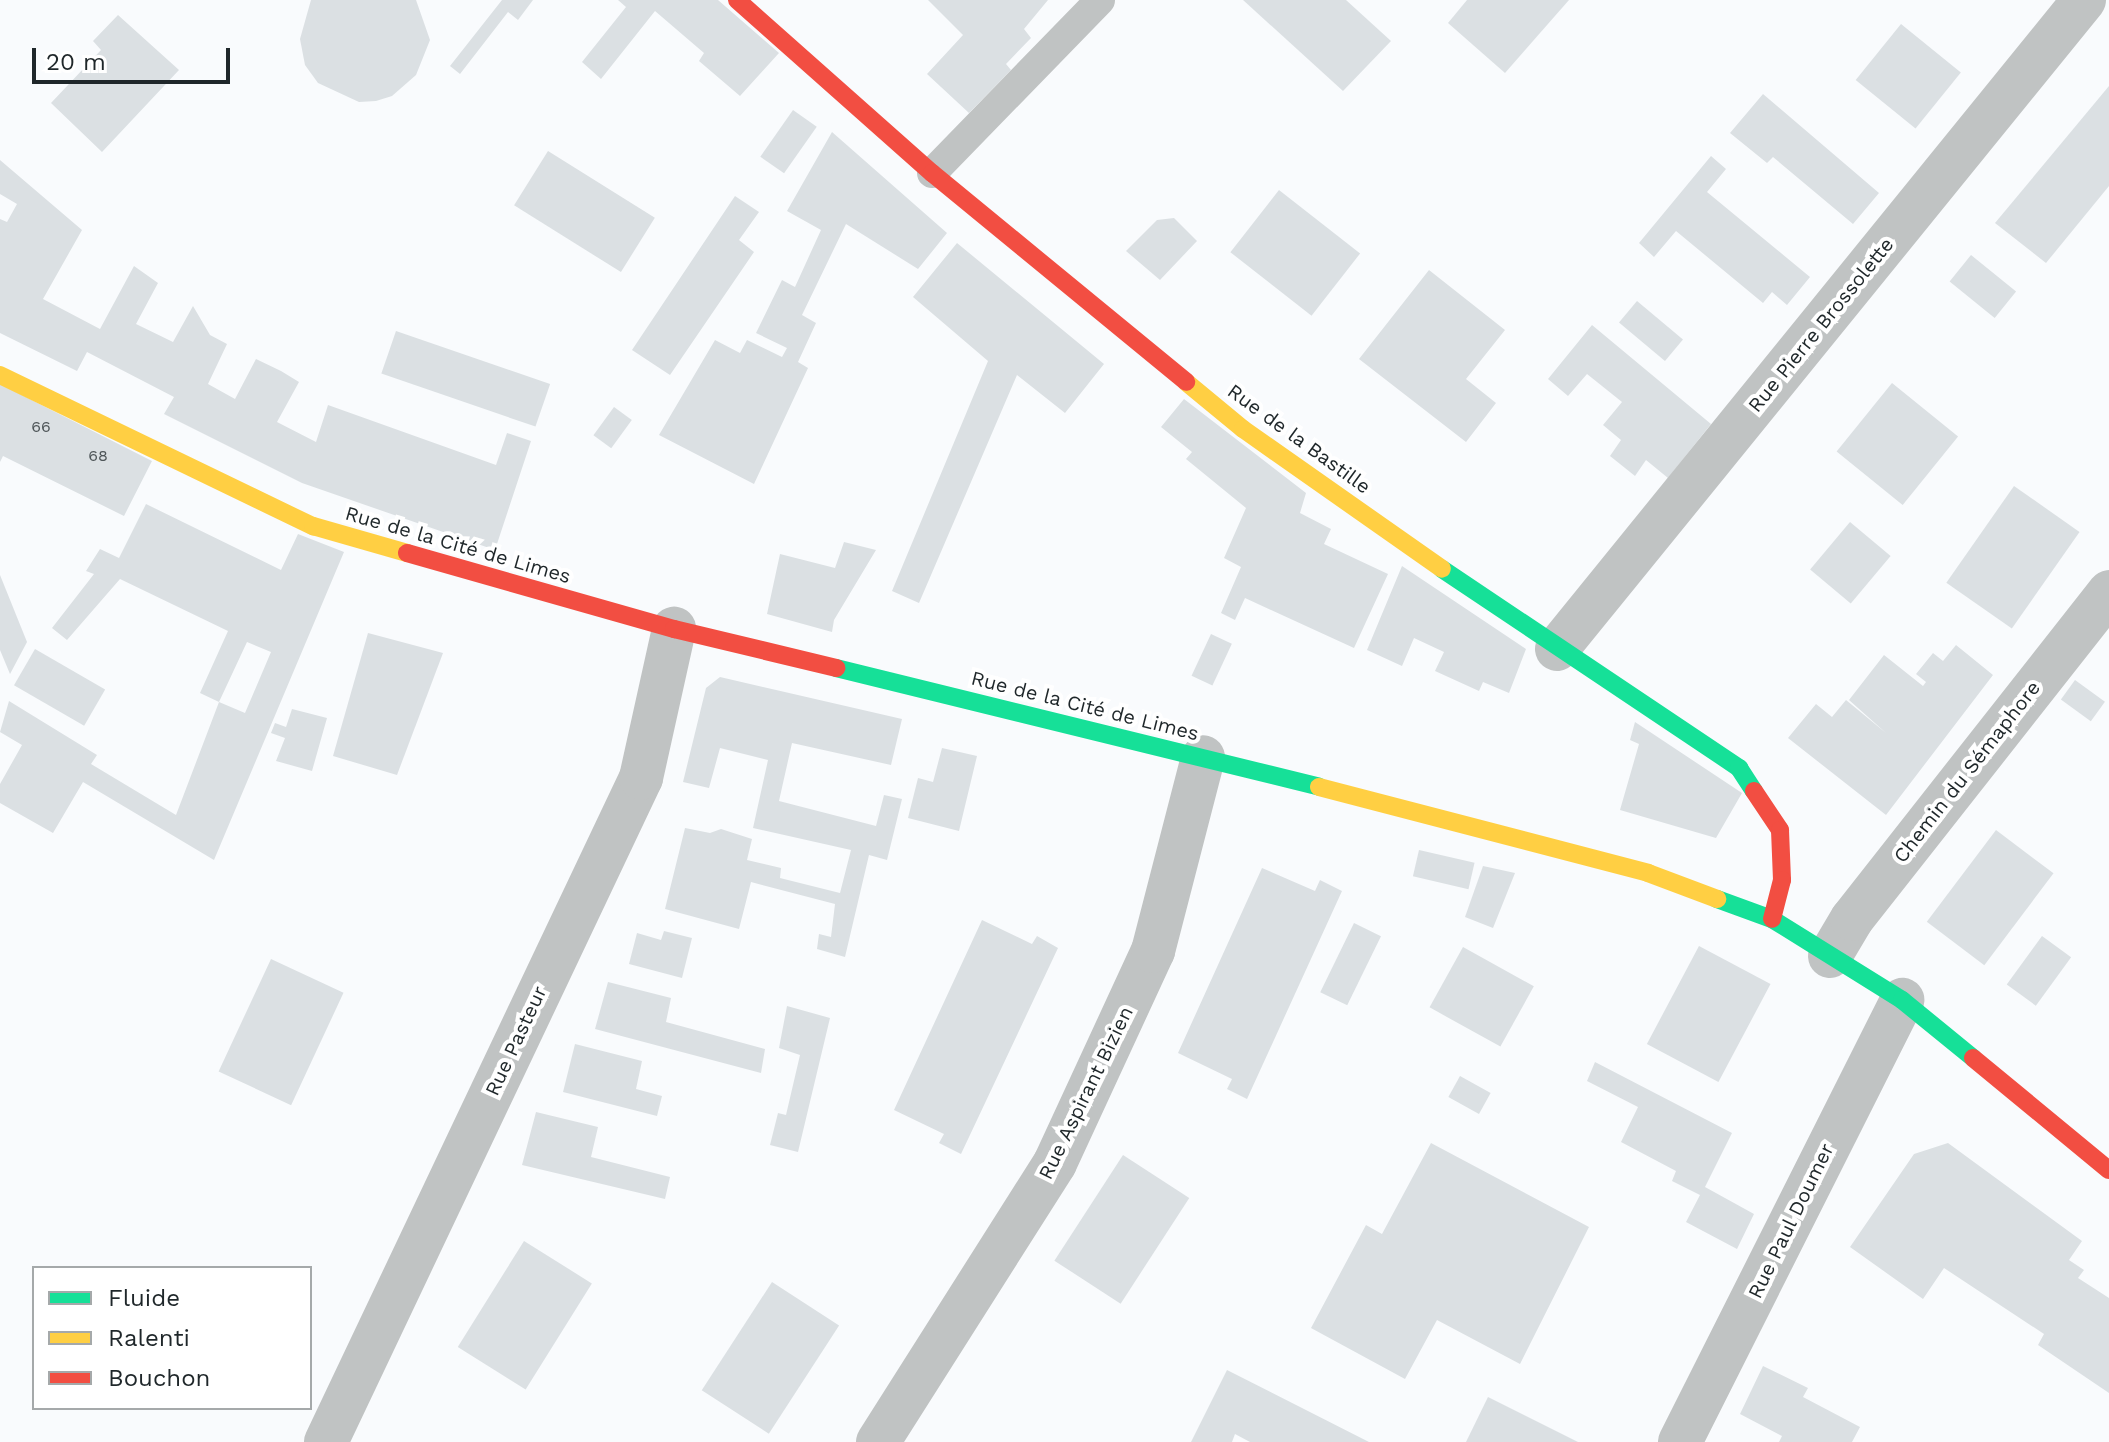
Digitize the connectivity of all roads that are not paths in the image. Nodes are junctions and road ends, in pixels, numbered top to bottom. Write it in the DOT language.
graph roads {
  1 [pos="737,0"];
  2 [pos="1100,0"];
  3 [pos="2084,0"];
  4 [pos="932,173"];
  5 [pos="0,375"];
  6 [pos="2109,592"];
  7 [pos="674,629"];
  8 [pos="1557,649"];
  9 [pos="1203,757"];
  10 [pos="1772,919"];
  11 [pos="1830,956"];
  12 [pos="1902,1000"];
  13 [pos="2108,1168"];
  14 [pos="326,1442"];
  15 [pos="878,1442"];
  16 [pos="1680,1442"];
  1 -- 4 [label="street, Rue de la Bastille"];
  2 -- 4 [label="lane"];
  3 -- 8 [label="street, Rue Pierre Brossolette"];
  4 -- 8 [label="street, Rue de la Bastille"];
  5 -- 7 [label="street, Rue de la Cité de Limes"];
  6 -- 11 [label="street, Chemin du Sémaphore"];
  7 -- 9 [label="street, Rue de la Cité de Limes"];
  7 -- 14 [label="street, Rue Pasteur"];
  8 -- 10 [label="street, Rue de la Bastille"];
  9 -- 10 [label="street, Rue de la Cité de Limes"];
  9 -- 15 [label="street, Rue Aspirant Bizien"];
  10 -- 11 [label="street, Rue de la Cité de Limes"];
  11 -- 12 [label="street, Rue de la Cité de Limes"];
  12 -- 13 [label="street, Rue de la Cité de Limes"];
  12 -- 16 [label="street, Rue Paul Doumer"];
}
